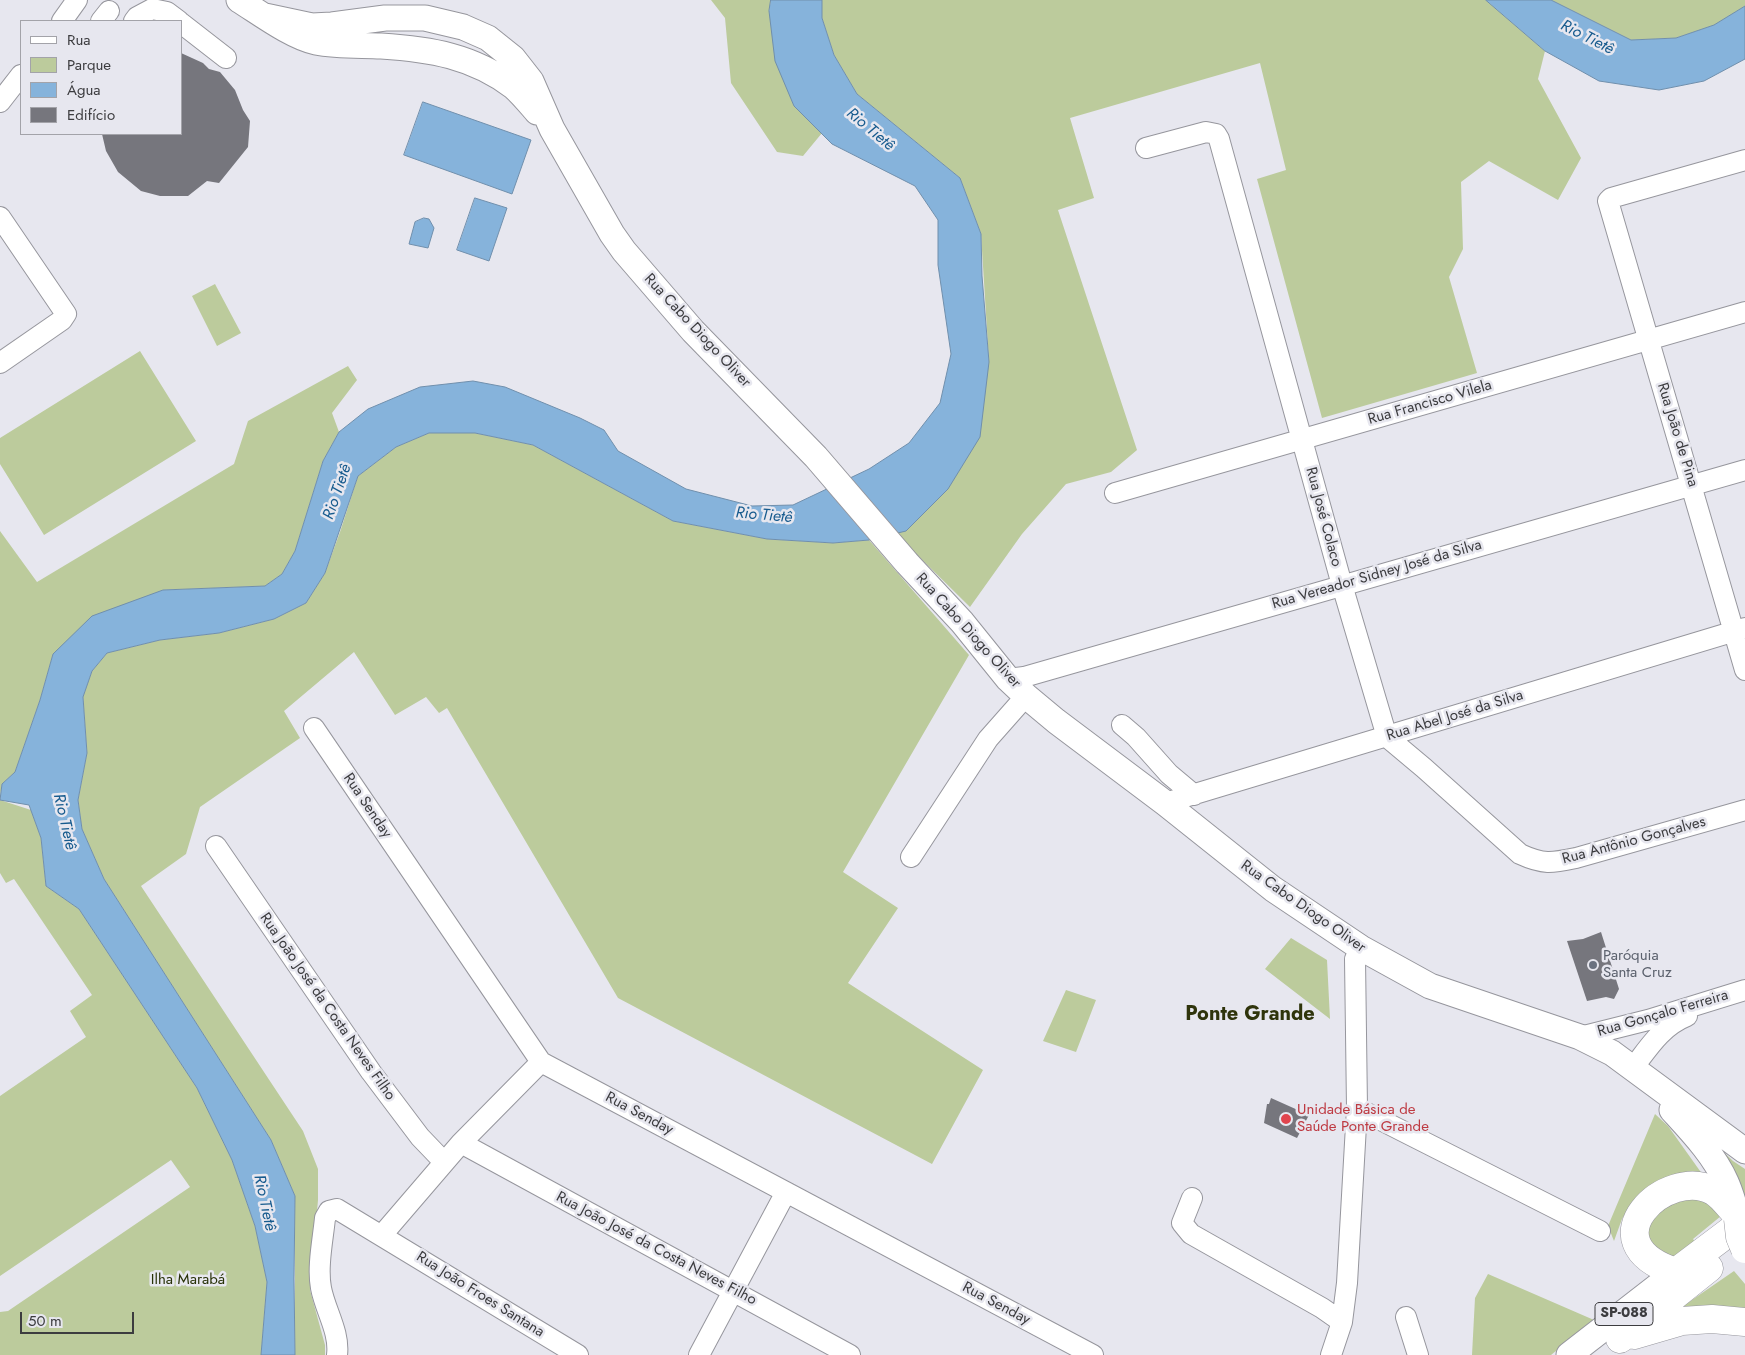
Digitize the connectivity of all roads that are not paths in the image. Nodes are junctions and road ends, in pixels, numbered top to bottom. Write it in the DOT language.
graph roads {
  1 [pos="77,0"];
  2 [pos="239,0"];
  3 [pos="265,16"];
  4 [pos="425,18"];
  5 [pos="63,20"];
  6 [pos="135,20"];
  7 [pos="177,20"];
  8 [pos="182,24"];
  9 [pos="400,47"];
  10 [pos="226,58"];
  11 [pos="20,76"];
  12 [pos="0,102"];
  13 [pos="552,129"];
  14 [pos="1146,148"];
  15 [pos="1745,160"];
  16 [pos="0,217"];
  17 [pos="1745,312"];
  18 [pos="1649,340"];
  19 [pos="0,363"];
  20 [pos="1302,440"];
  21 [pos="1745,470"];
  22 [pos="1692,485"];
  23 [pos="1115,493"];
  24 [pos="1342,585"];
  25 [pos="1739,629"];
  26 [pos="1745,670"];
  27 [pos="1008,679"];
  28 [pos="1026,696"];
  29 [pos="1122,725"];
  30 [pos="314,728"];
  31 [pos="1386,737"];
  32 [pos="1194,795"];
  33 [pos="1165,803"];
  34 [pos="1745,810"];
  35 [pos="216,846"];
  36 [pos="911,857"];
  37 [pos="1358,954"];
  38 [pos="1745,990"];
  39 [pos="1580,1037"];
  40 [pos="541,1062"];
  41 [pos="1633,1068"];
  42 [pos="1357,1108"];
  43 [pos="461,1143"];
  44 [pos="1745,1151"];
  45 [pos="444,1162"];
  46 [pos="786,1192"];
  47 [pos="1192,1198"];
  48 [pos="1741,1224"];
  49 [pos="1600,1231"];
  50 [pos="382,1234"];
  51 [pos="1745,1249"];
  52 [pos="1676,1272"];
  53 [pos="734,1290"];
  54 [pos="1406,1317"];
  55 [pos="1342,1322"];
  56 [pos="1745,1322"];
  57 [pos="1620,1339"];
  58 [pos="337,1355"];
  59 [pos="578,1355"];
  60 [pos="699,1355"];
  61 [pos="850,1355"];
  62 [pos="1093,1355"];
  63 [pos="1331,1355"];
  64 [pos="1418,1355"];
  65 [pos="1570,1355"];
  66 [pos="1598,1355"];
  1 -- 5 [label="street"];
  2 -- 3 [label="main road, Rua Cabo Diogo Oliver"];
  3 -- 4 [label="main road, Rua Cabo Diogo Oliver"];
  3 -- 9 [label="main road, Rua Cabo Diogo Oliver"];
  4 -- 9 [label="main road"];
  4 -- 13 [label="main road, Rua Cabo Diogo Oliver"];
  6 -- 7 [label="street"];
  8 -- 10 [label="street"];
  9 -- 13 [label="main road, Rua Cabo Diogo Oliver"];
  11 -- 12 [label="street"];
  13 -- 27 [label="main road, Rua Cabo Diogo Oliver"];
  14 -- 20 [label="street, Rua José Colaco"];
  15 -- 18 [label="street, Rua João de Pina"];
  16 -- 19 [label="street"];
  17 -- 18 [label="street, Rua Francisco Vilela"];
  18 -- 20 [label="street, Rua Francisco Vilela"];
  18 -- 22 [label="street, Rua João de Pina"];
  20 -- 23 [label="street, Rua Francisco Vilela"];
  20 -- 24 [label="street, Rua José Colaco"];
  21 -- 22 [label="street, Rua Vereador Sidney José da Silva"];
  22 -- 24 [label="street, Rua Vereador Sidney José da Silva"];
  22 -- 25 [label="street, Rua João de Pina"];
  24 -- 27 [label="street, Rua Vereador Sidney José da Silva"];
  24 -- 31 [label="street, Rua José Colaco"];
  25 -- 26 [label="street, Rua João de Pina"];
  25 -- 31 [label="street, Rua Abel José da Silva"];
  27 -- 28 [label="main road, Rua Cabo Diogo Oliver"];
  28 -- 33 [label="main road, Rua Cabo Diogo Oliver"];
  28 -- 36 [label="street"];
  29 -- 32 [label="street"];
  30 -- 40 [label="street, Rua Senday"];
  31 -- 32 [label="street, Rua Abel José da Silva"];
  31 -- 34 [label="street, Rua Antônio Gonçalves"];
  32 -- 33 [label="street, Rua Abel José da Silva"];
  33 -- 37 [label="main road, Rua Cabo Diogo Oliver"];
  35 -- 45 [label="street, Rua João José da Costa Neves Filho"];
  37 -- 39 [label="main road, Rua Cabo Diogo Oliver"];
  37 -- 42 [label="street"];
  38 -- 39 [label="street, Rua Gonçalo Ferreira"];
  38 -- 41 [label="street, Rua Gonçalo Ferreira"];
  39 -- 41 [label="main road, Rua Cabo Diogo Oliver"];
  40 -- 43 [label="street"];
  40 -- 46 [label="street, Rua Senday"];
  41 -- 44 [label="main road"];
  41 -- 48 [label="main road"];
  42 -- 49 [label="street"];
  42 -- 55 [label="street"];
  43 -- 45 [label="street"];
  43 -- 53 [label="street, Rua João José da Costa Neves Filho"];
  45 -- 50 [label="street"];
  46 -- 53 [label="street"];
  46 -- 62 [label="street, Rua Senday"];
  47 -- 55 [label="street"];
  48 -- 51 [label="highway, bridge"];
  48 -- 52 [label="highway, SP-088"];
  48 -- 52 [label="highway"];
  48 -- 57 [label="highway"];
  50 -- 58 [label="street, Rua João Froes Santana"];
  50 -- 59 [label="street, Rua João Froes Santana"];
  52 -- 65 [label="main road, SP-088"];
  53 -- 60 [label="street"];
  53 -- 61 [label="street, Rua João José da Costa Neves Filho"];
  54 -- 64 [label="street"];
  55 -- 63 [label="street"];
  56 -- 57 [label="highway, SP-088"];
  57 -- 66 [label="main road, SP-088"];
}
